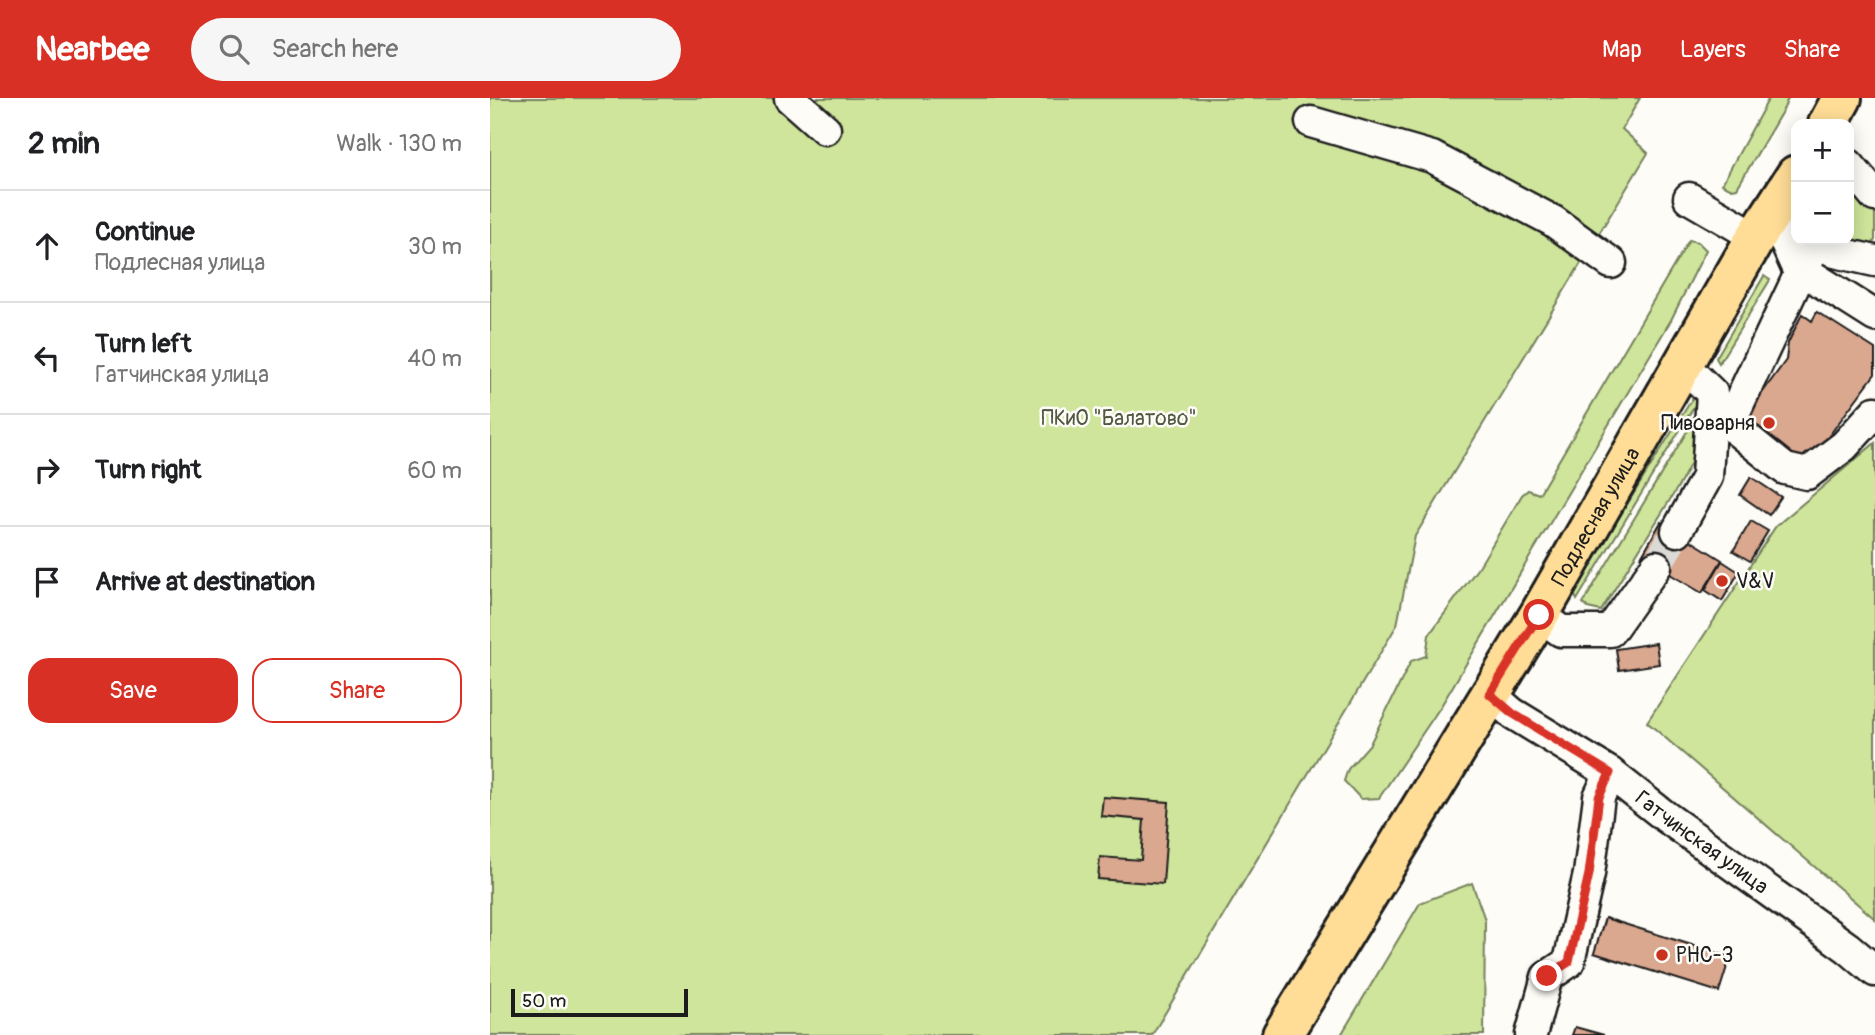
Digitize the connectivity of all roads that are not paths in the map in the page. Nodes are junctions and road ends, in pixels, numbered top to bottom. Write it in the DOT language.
graph roads {
  1 [pos="790,98"];
  2 [pos="1842,98"];
  3 [pos="1831,119"];
  4 [pos="1311,122"];
  5 [pos="825,129"];
  6 [pos="1854,171"];
  7 [pos="1875,196"];
  8 [pos="1689,198"];
  9 [pos="1791,232"];
  10 [pos="1793,245"];
  11 [pos="1795,245"];
  12 [pos="1820,245"];
  13 [pos="1875,261"];
  14 [pos="1611,263"];
  15 [pos="1802,269"];
  16 [pos="1875,316"];
  17 [pos="1683,365"];
  18 [pos="1875,412"];
  19 [pos="1677,531"];
  20 [pos="1656,566"];
  21 [pos="1539,615"];
  22 [pos="1490,694"];
  23 [pos="1610,773"];
  24 [pos="1875,971"];
  25 [pos="1282,1035"];
  26 [pos="1531,1035"];
  1 -- 5 [label="street"];
  2 -- 3 [label="main road"];
  4 -- 14 [label="street"];
  6 -- 7 [label="street"];
  8 -- 9 [label="street"];
  9 -- 17 [label="main road, Подлесная улица"];
  10 -- 15 [label="street"];
  11 -- 15 [label="street"];
  12 -- 13 [label="street"];
  15 -- 16 [label="street"];
  15 -- 18 [label="street"];
  17 -- 19 [label="street"];
  17 -- 21 [label="main road, Подлесная улица"];
  20 -- 21 [label="street"];
  21 -- 22 [label="main road, Подлесная улица"];
  22 -- 23 [label="street, Гатчинская улица"];
  22 -- 25 [label="main road, Подлесная улица"];
  23 -- 24 [label="street, Гатчинская улица"];
  23 -- 26 [label="street"];
}
